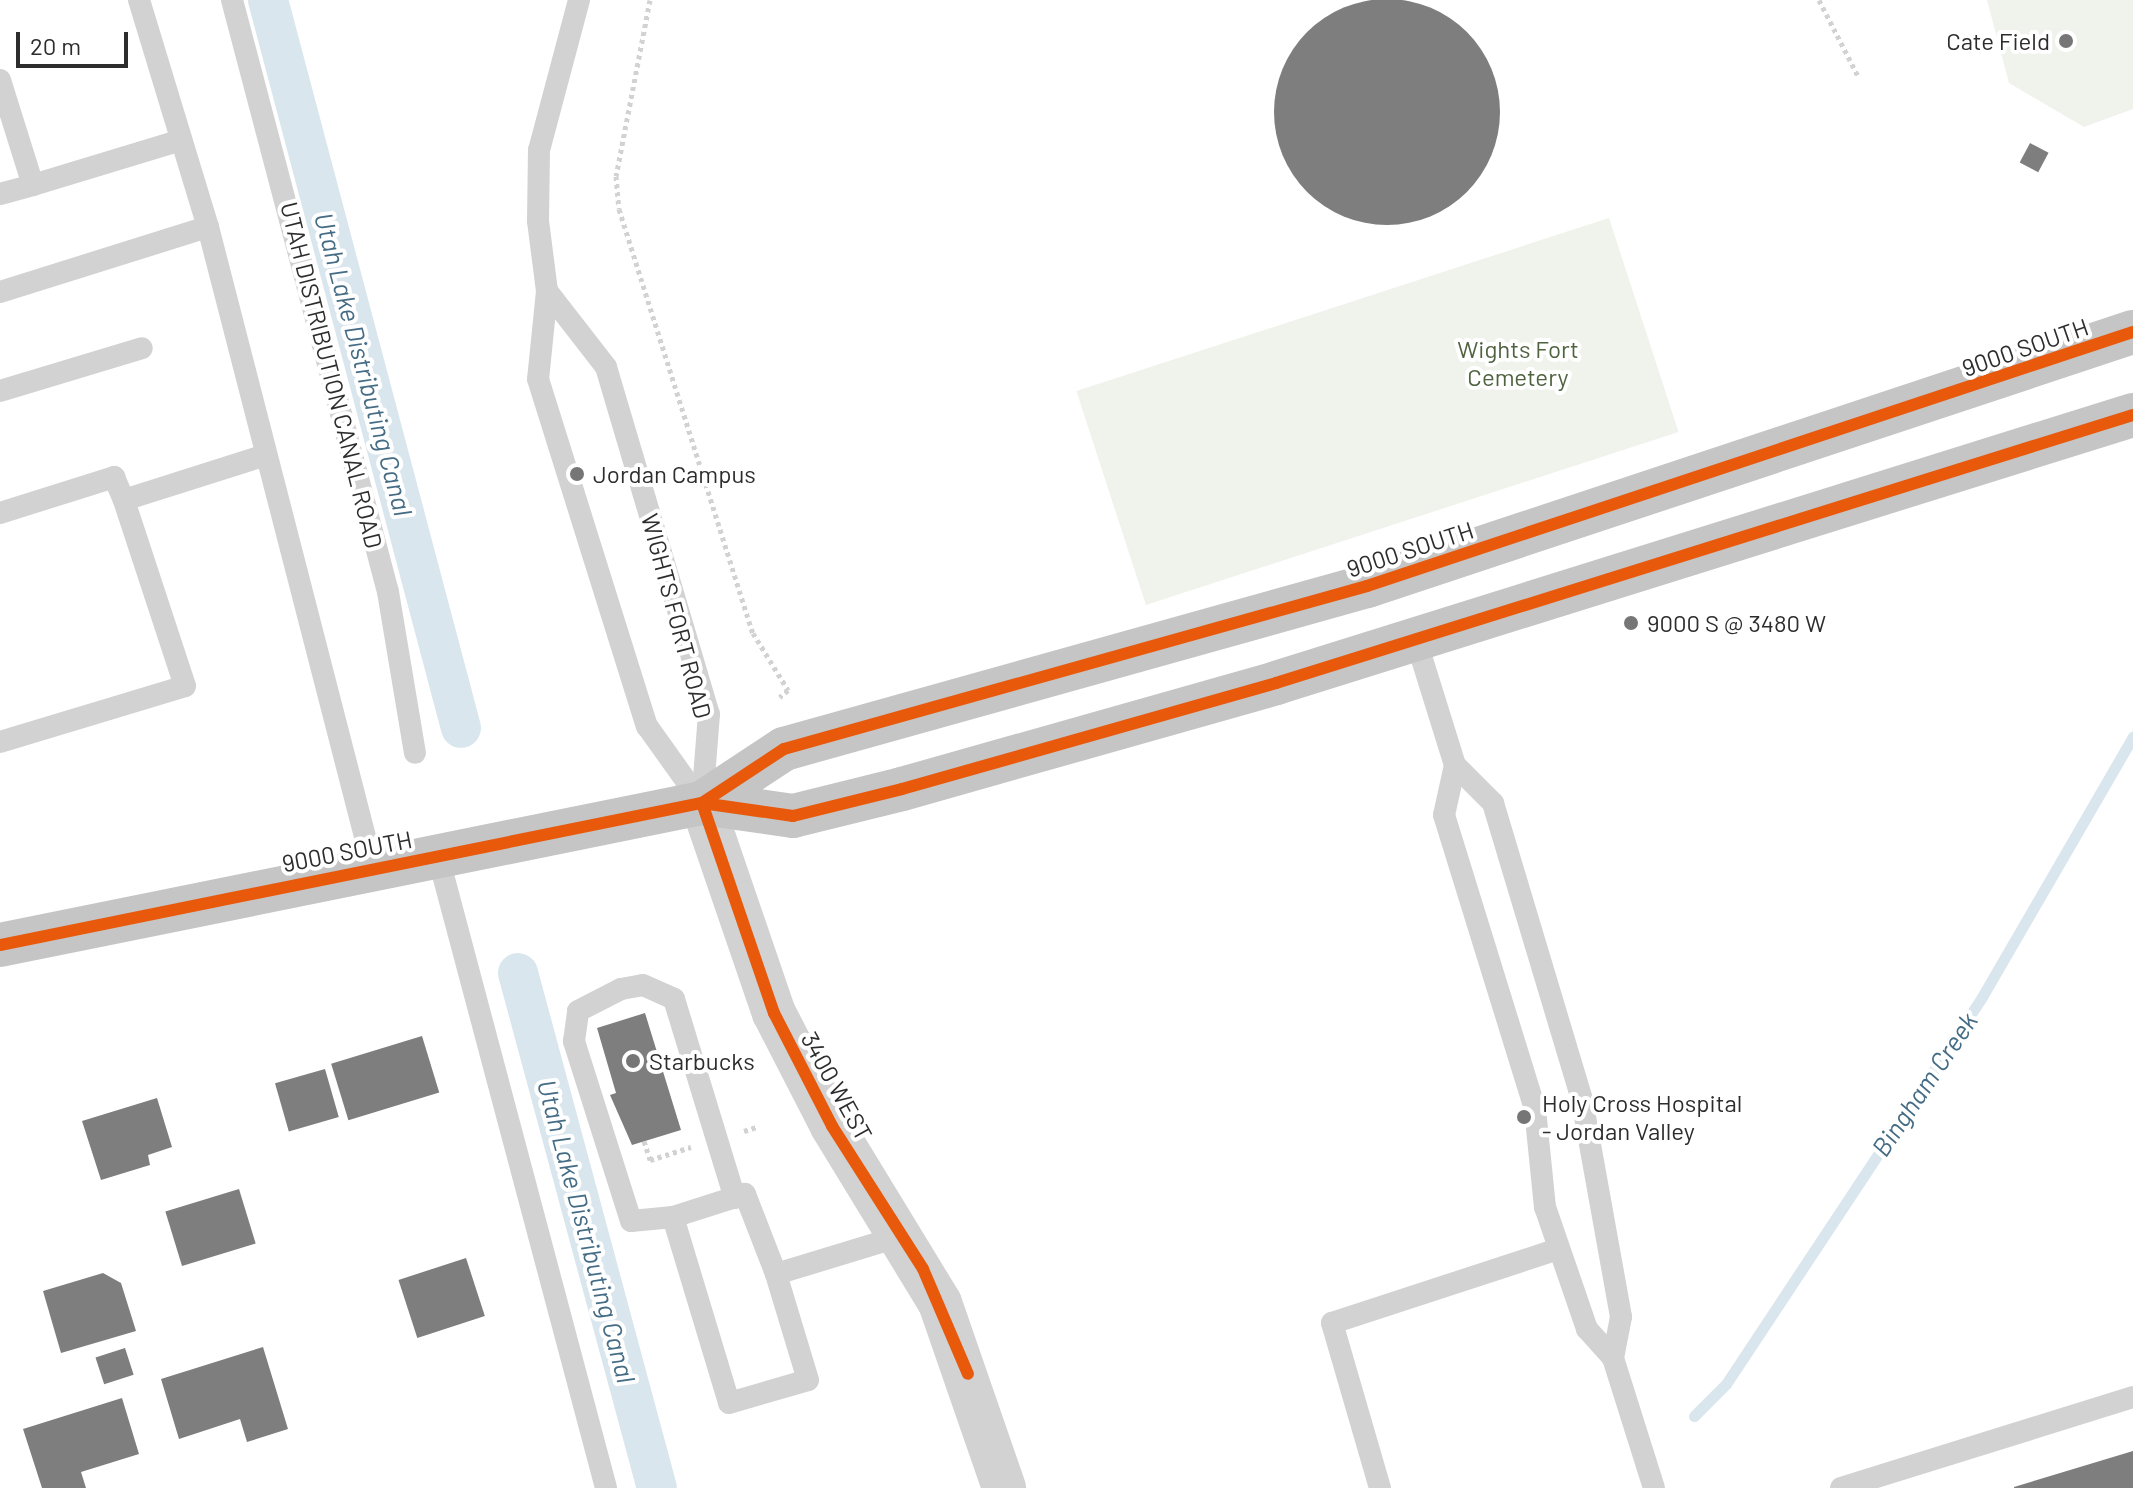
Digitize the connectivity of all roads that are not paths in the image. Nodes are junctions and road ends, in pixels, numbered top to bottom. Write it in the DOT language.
graph roads {
  1 [pos="139,0"];
  2 [pos="232,0"];
  3 [pos="579,0"];
  4 [pos="0,80"];
  5 [pos="181,140"];
  6 [pos="33,185"];
  7 [pos="0,194"];
  8 [pos="208,227"];
  9 [pos="547,291"];
  10 [pos="0,292"];
  11 [pos="2133,332"];
  12 [pos="142,348"];
  13 [pos="0,391"];
  14 [pos="2133,415"];
  15 [pos="266,455"];
  16 [pos="124,500"];
  17 [pos="0,513"];
  18 [pos="1416,640"];
  19 [pos="0,742"];
  20 [pos="415,753"];
  21 [pos="1455,765"];
  22 [pos="702,803"];
  23 [pos="438,856"];
  24 [pos="373,868"];
  25 [pos="0,945"];
  26 [pos="735,1198"];
  27 [pos="673,1217"];
  28 [pos="904,1235"];
  29 [pos="1558,1249"];
  30 [pos="776,1274"];
  31 [pos="1613,1358"];
  32 [pos="2133,1397"];
  33 [pos="606,1488"];
  34 [pos="1004,1488"];
  35 [pos="1380,1488"];
  36 [pos="1654,1488"];
  37 [pos="1841,1488"];
  1 -- 5 [label="lane"];
  2 -- 20 [label="lane, UTAH DISTRIBUTION CANAL ROAD"];
  3 -- 9 [label="lane, WIGHTS FORT ROAD"];
  4 -- 6 [label="lane"];
  5 -- 6 [label="lane"];
  5 -- 8 [label="lane"];
  6 -- 7 [label="lane"];
  8 -- 10 [label="lane"];
  8 -- 15 [label="lane"];
  9 -- 22 [label="lane, WIGHTS FORT ROAD"];
  9 -- 22 [label="lane, WIGHTS FORT ROAD"];
  11 -- 22 [label="main road, 9000 SOUTH"];
  12 -- 13 [label="lane"];
  14 -- 18 [label="main road, 9000 SOUTH"];
  15 -- 16 [label="lane"];
  15 -- 24 [label="lane"];
  16 -- 17 [label="lane"];
  16 -- 19 [label="lane"];
  18 -- 21 [label="lane"];
  18 -- 22 [label="main road, 9000 SOUTH"];
  21 -- 29 [label="lane"];
  21 -- 31 [label="lane"];
  22 -- 23 [label="main road, 9000 SOUTH"];
  22 -- 28 [label="street, 3400 WEST"];
  23 -- 24 [label="main road, 9000 SOUTH"];
  23 -- 33 [label="lane"];
  24 -- 25 [label="main road, 9000 SOUTH"];
  26 -- 27 [label="lane"];
  26 -- 27 [label="lane"];
  26 -- 30 [label="lane"];
  27 -- 30 [label="lane"];
  28 -- 30 [label="lane"];
  28 -- 34 [label="street, 3400 WEST"];
  29 -- 31 [label="lane"];
  29 -- 35 [label="lane"];
  31 -- 36 [label="lane"];
  32 -- 37 [label="lane"];
}
